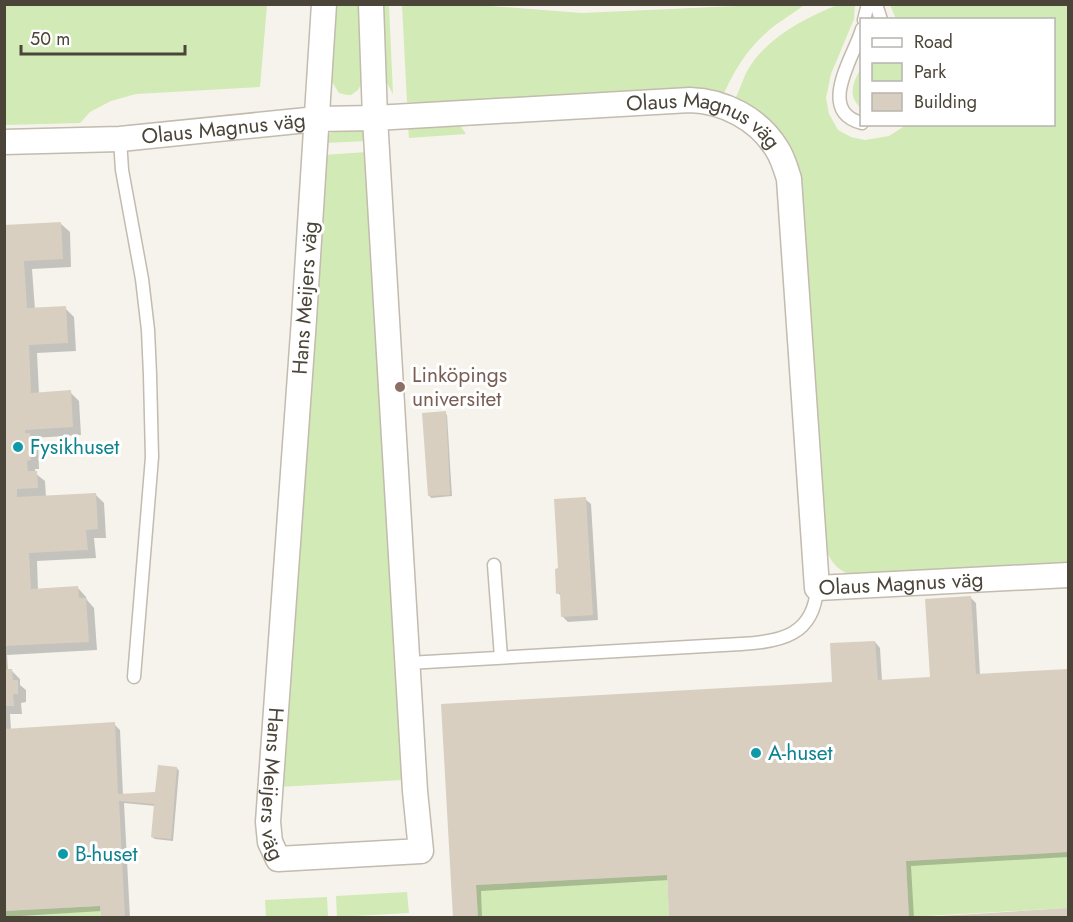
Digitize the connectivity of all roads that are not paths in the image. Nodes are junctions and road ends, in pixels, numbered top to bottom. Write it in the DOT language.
graph roads {
  1 [pos="324,4"];
  2 [pos="371,4"];
  3 [pos="860,34"];
  4 [pos="375,118"];
  5 [pos="317,119"];
  6 [pos="860,123"];
  7 [pos="120,139"];
  8 [pos="4,142"];
  9 [pos="495,565"];
  10 [pos="1068,575"];
  11 [pos="817,588"];
  12 [pos="501,657"];
  13 [pos="408,663"];
  14 [pos="134,677"];
  1 -- 5 [label="street, Hans Meijers väg"];
  2 -- 4 [label="street, Hans Meijers väg"];
  3 -- 6 [label="lane"];
  4 -- 5 [label="street, Olaus Magnus väg"];
  4 -- 11 [label="street, Olaus Magnus väg"];
  4 -- 13 [label="street, Hans Meijers väg"];
  5 -- 7 [label="street, Olaus Magnus väg"];
  5 -- 13 [label="street, Hans Meijers väg"];
  7 -- 8 [label="street, Olaus Magnus väg"];
  7 -- 14 [label="lane"];
  9 -- 12 [label="lane"];
  10 -- 11 [label="street, Olaus Magnus väg"];
  11 -- 12 [label="lane"];
  12 -- 13 [label="lane"];
}
